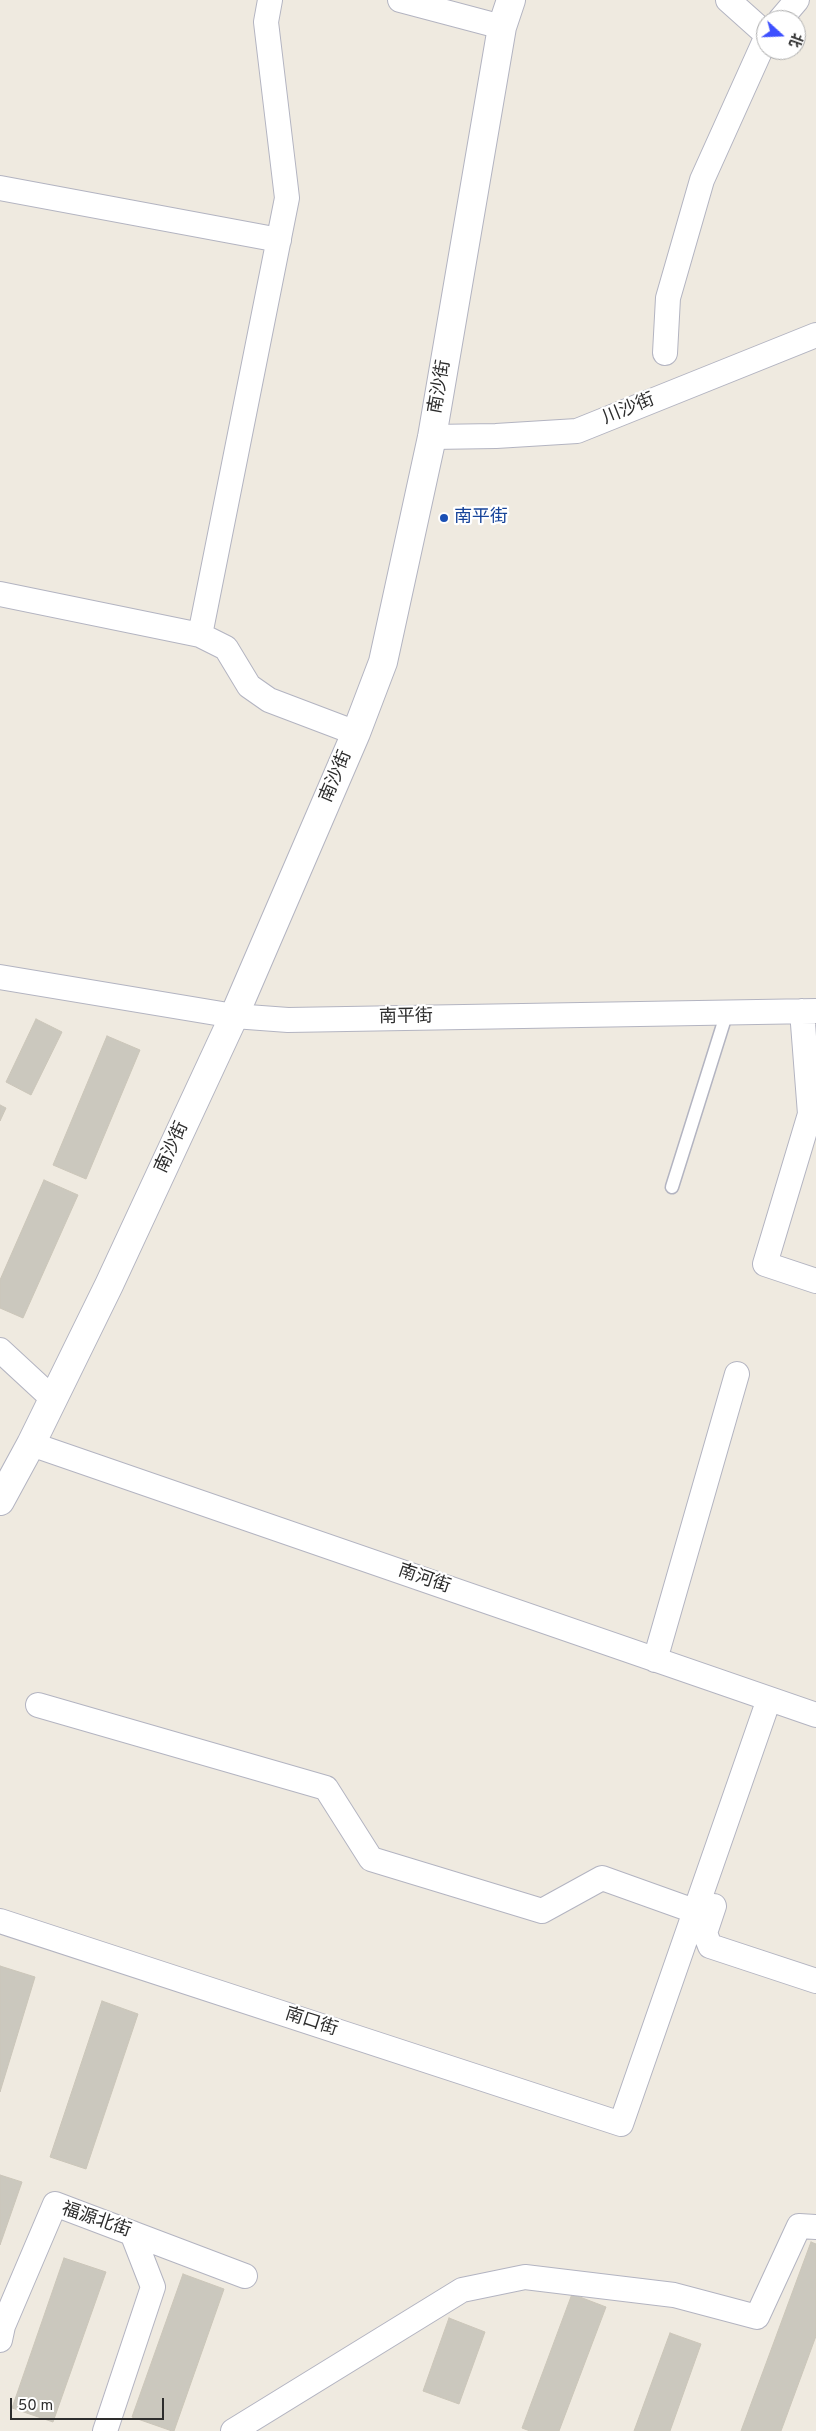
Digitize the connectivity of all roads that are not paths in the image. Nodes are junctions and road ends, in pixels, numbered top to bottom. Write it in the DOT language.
graph roads {
  1 [pos="270,0"];
  2 [pos="400,0"];
  3 [pos="511,0"];
  4 [pos="728,0"];
  5 [pos="797,0"];
  6 [pos="788,10"];
  7 [pos="756,25"];
  8 [pos="502,27"];
  9 [pos="756,60"];
  10 [pos="0,188"];
  11 [pos="279,240"];
  12 [pos="816,335"];
  13 [pos="666,353"];
  14 [pos="432,437"];
  15 [pos="0,594"];
  16 [pos="200,635"];
  17 [pos="356,733"];
  18 [pos="0,977"];
  19 [pos="809,1011"];
  20 [pos="727,1012"];
  21 [pos="234,1016"];
  22 [pos="813,1115"];
  23 [pos="672,1187"];
  24 [pos="816,1281"];
  25 [pos="0,1350"];
  26 [pos="737,1374"];
  27 [pos="53,1398"];
  28 [pos="31,1444"];
  29 [pos="0,1501"];
  30 [pos="656,1660"];
  31 [pos="770,1699"];
  32 [pos="38,1704"];
  33 [pos="816,1715"];
  34 [pos="732,1809"];
  35 [pos="697,1912"];
  36 [pos="0,1922"];
  37 [pos="816,1981"];
  38 [pos="816,2227"];
  39 [pos="132,2233"];
  40 [pos="245,2276"];
  41 [pos="1,2330"];
  42 [pos="105,2431"];
  43 [pos="233,2431"];
  1 -- 11 [label="street"];
  2 -- 8 [label="street"];
  3 -- 8 [label="street, 南沙街"];
  4 -- 7 [label="street"];
  5 -- 6 [label="street"];
  8 -- 14 [label="street, 南沙街"];
  9 -- 13 [label="street"];
  10 -- 11 [label="street"];
  11 -- 16 [label="street"];
  12 -- 14 [label="street, 川沙街"];
  14 -- 17 [label="street, 南沙街"];
  15 -- 16 [label="street"];
  16 -- 17 [label="street"];
  17 -- 21 [label="street, 南沙街"];
  18 -- 21 [label="street, 南平街"];
  19 -- 20 [label="street, 南平街"];
  19 -- 22 [label="street"];
  20 -- 21 [label="street, 南平街"];
  20 -- 23 [label="lane"];
  21 -- 27 [label="street, 南沙街"];
  22 -- 24 [label="street"];
  25 -- 27 [label="street"];
  26 -- 30 [label="street"];
  27 -- 28 [label="street, 南沙街"];
  28 -- 29 [label="street, 南沙街"];
  28 -- 30 [label="street, 南河街"];
  30 -- 31 [label="street, 南河街"];
  31 -- 33 [label="street, 南河街"];
  31 -- 34 [label="street"];
  32 -- 35 [label="street"];
  34 -- 35 [label="street"];
  34 -- 37 [label="street"];
  35 -- 36 [label="street, 南口街"];
  38 -- 43 [label="street"];
  39 -- 40 [label="street, 福源北街"];
  39 -- 41 [label="street, 福源北街"];
  39 -- 42 [label="street"];
}
